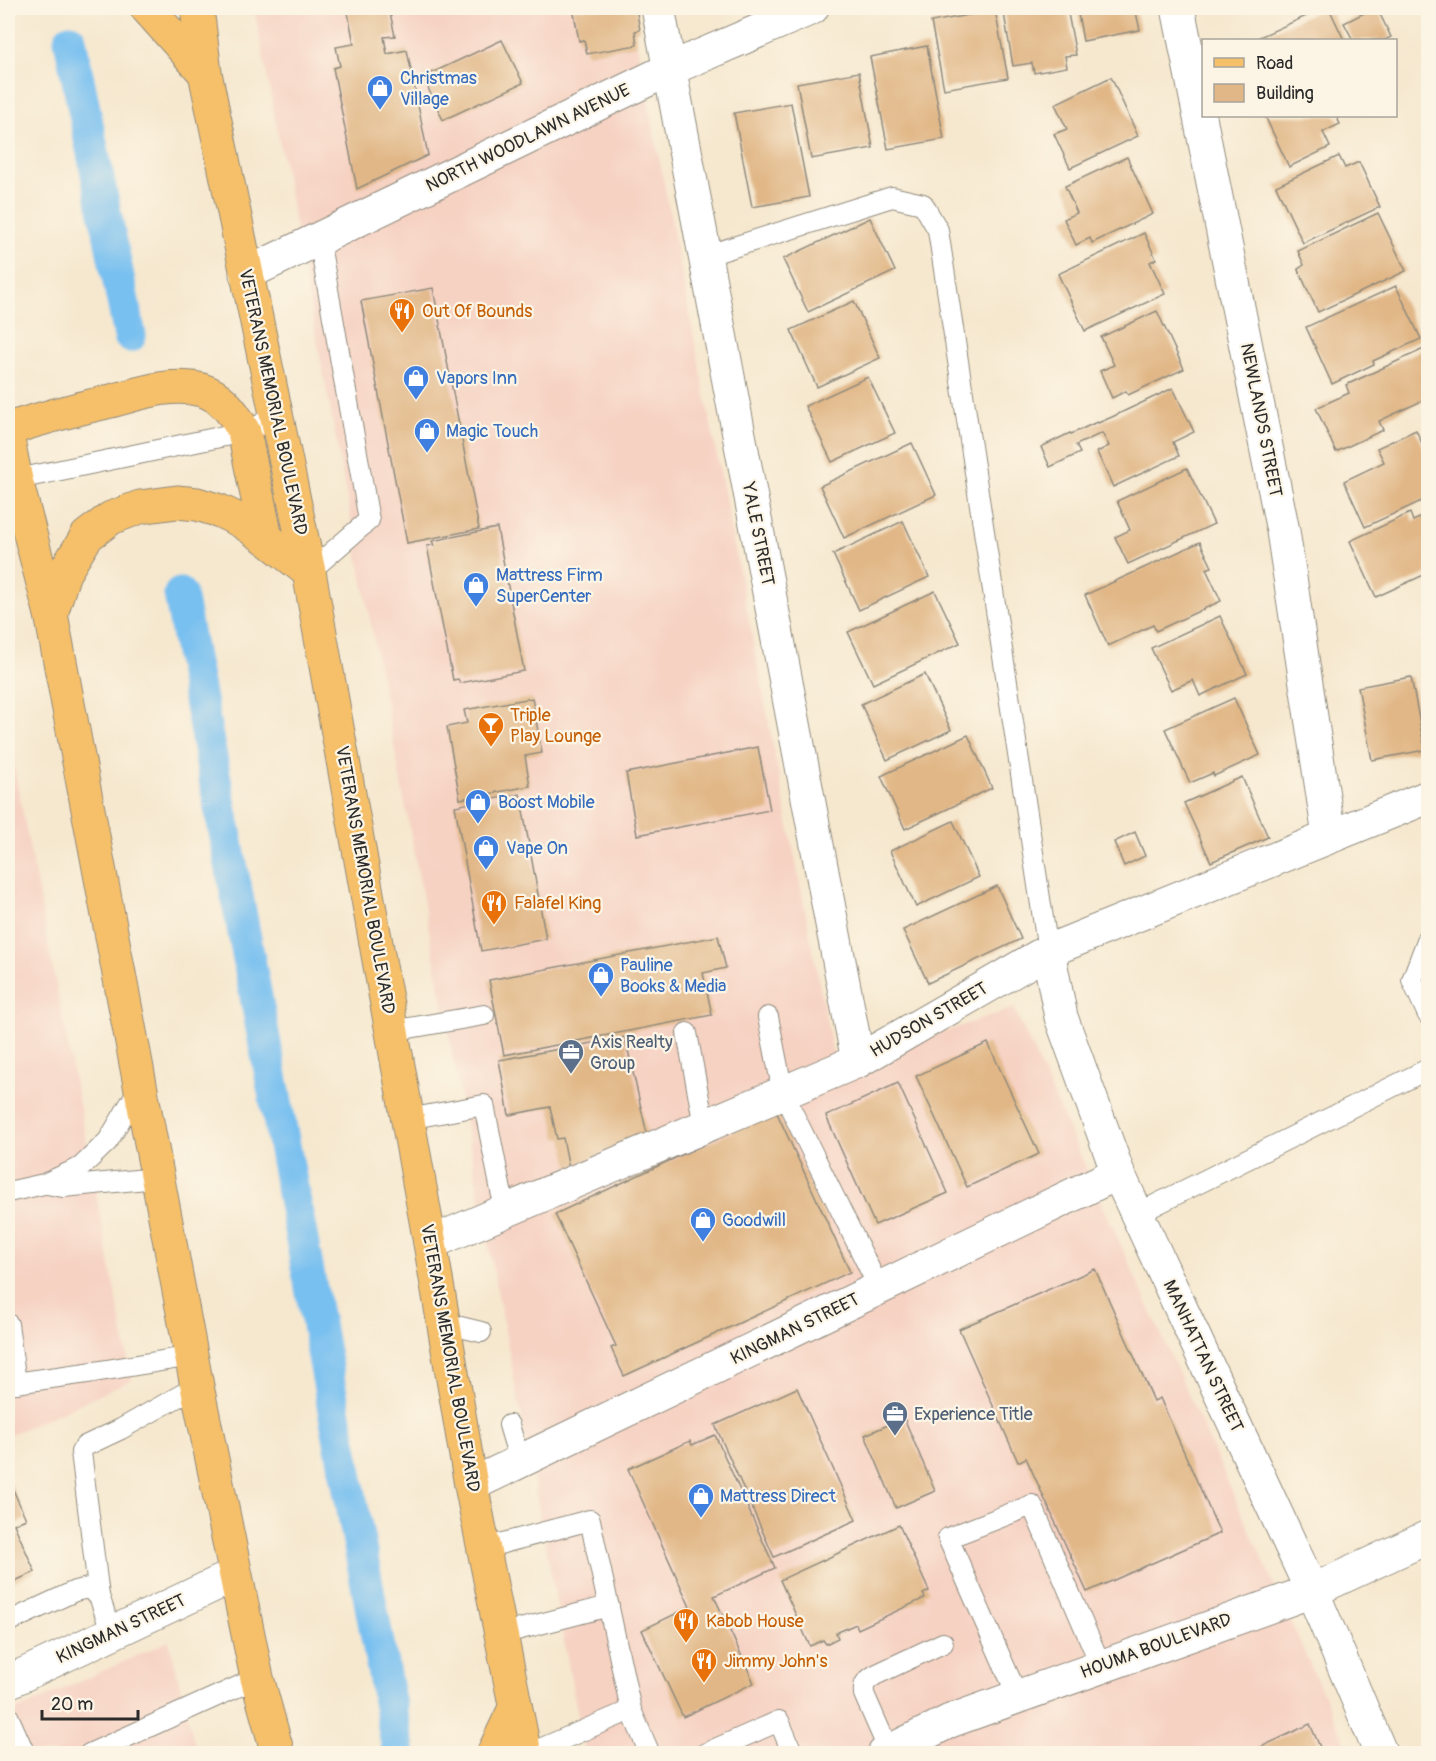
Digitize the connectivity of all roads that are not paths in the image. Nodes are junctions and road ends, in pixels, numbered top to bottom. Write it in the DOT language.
graph roads {
  1 [pos="147,8"];
  2 [pos="197,8"];
  3 [pos="658,8"];
  4 [pos="812,8"];
  5 [pos="1178,8"];
  6 [pos="670,69"];
  7 [pos="205,74"];
  8 [pos="319,239"];
  9 [pos="705,256"];
  10 [pos="246,274"];
  11 [pos="274,405"];
  12 [pos="8,429"];
  13 [pos="244,432"];
  14 [pos="8,440"];
  15 [pos="12,481"];
  16 [pos="266,538"];
  17 [pos="309,572"];
  18 [pos="51,614"];
  19 [pos="1428,797"];
  20 [pos="1329,836"];
  21 [pos="1428,938"];
  22 [pos="1048,951"];
  23 [pos="484,1015"];
  24 [pos="1428,1015"];
  25 [pos="768,1017"];
  26 [pos="392,1031"];
  27 [pos="687,1033"];
  28 [pos="858,1060"];
  29 [pos="1428,1069"];
  30 [pos="141,1085"];
  31 [pos="783,1092"];
  32 [pos="408,1119"];
  33 [pos="704,1126"];
  34 [pos="1118,1173"];
  35 [pos="157,1178"];
  36 [pos="44,1184"];
  37 [pos="8,1191"];
  38 [pos="505,1211"];
  39 [pos="1137,1214"];
  40 [pos="430,1243"];
  41 [pos="879,1288"];
  42 [pos="444,1323"];
  43 [pos="8,1324"];
  44 [pos="481,1332"];
  45 [pos="194,1371"];
  46 [pos="12,1384"];
  47 [pos="509,1425"];
  48 [pos="520,1462"];
  49 [pos="471,1485"];
  50 [pos="1428,1537"];
  51 [pos="484,1548"];
  52 [pos="235,1575"];
  53 [pos="1312,1591"];
  54 [pos="99,1596"];
  55 [pos="609,1606"];
  56 [pos="8,1622"];
  57 [pos="112,1634"];
  58 [pos="501,1634"];
  59 [pos="943,1643"];
  60 [pos="1101,1666"];
  61 [pos="257,1678"];
  62 [pos="8,1682"];
  63 [pos="1018,1696"];
  64 [pos="515,1708"];
  65 [pos="631,1710"];
  66 [pos="8,1716"];
  67 [pos="886,1752"];
  68 [pos="25,1754"];
  69 [pos="89,1754"];
  70 [pos="278,1754"];
  71 [pos="493,1754"];
  72 [pos="526,1754"];
  73 [pos="650,1754"];
  74 [pos="704,1754"];
  75 [pos="793,1754"];
  76 [pos="1381,1754"];
  1 -- 7 [label="main road"];
  2 -- 7 [label="main road, VETERANS MEMORIAL BOULEVARD"];
  3 -- 6 [label="street, YALE STREET"];
  4 -- 6 [label="street, NORTH WOODLAWN AVENUE"];
  5 -- 20 [label="street, NEWLANDS STREET"];
  6 -- 8 [label="street, NORTH WOODLAWN AVENUE"];
  6 -- 9 [label="street, YALE STREET"];
  7 -- 10 [label="main road, VETERANS MEMORIAL BOULEVARD"];
  8 -- 10 [label="street, NORTH WOODLAWN AVENUE"];
  8 -- 17 [label="lane"];
  9 -- 22 [label="lane"];
  9 -- 28 [label="street, YALE STREET"];
  10 -- 11 [label="main road, VETERANS MEMORIAL BOULEVARD"];
  11 -- 13 [label="lane"];
  11 -- 17 [label="main road, VETERANS MEMORIAL BOULEVARD"];
  12 -- 13 [label="main road"];
  13 -- 15 [label="lane"];
  13 -- 16 [label="main road"];
  14 -- 15 [label="main road"];
  15 -- 18 [label="main road"];
  16 -- 17 [label="main road"];
  16 -- 18 [label="main road"];
  17 -- 26 [label="main road, VETERANS MEMORIAL BOULEVARD"];
  18 -- 30 [label="main road"];
  19 -- 20 [label="street, HUDSON STREET"];
  20 -- 22 [label="street, HUDSON STREET"];
  21 -- 24 [label="lane"];
  22 -- 28 [label="street, HUDSON STREET"];
  22 -- 34 [label="street, MANHATTAN STREET"];
  23 -- 26 [label="lane"];
  25 -- 31 [label="lane"];
  26 -- 32 [label="main road, VETERANS MEMORIAL BOULEVARD"];
  27 -- 33 [label="lane"];
  28 -- 31 [label="street, HUDSON STREET"];
  29 -- 39 [label="lane"];
  30 -- 35 [label="main road"];
  30 -- 36 [label="lane"];
  31 -- 33 [label="street, HUDSON STREET"];
  31 -- 41 [label="lane"];
  32 -- 38 [label="lane"];
  32 -- 40 [label="main road, VETERANS MEMORIAL BOULEVARD"];
  33 -- 38 [label="street, HUDSON STREET"];
  34 -- 39 [label="street, MANHATTAN STREET"];
  34 -- 41 [label="street, KINGMAN STREET"];
  35 -- 36 [label="lane"];
  35 -- 45 [label="main road"];
  36 -- 37 [label="lane"];
  38 -- 40 [label="street, HUDSON STREET"];
  39 -- 53 [label="street, MANHATTAN STREET"];
  40 -- 42 [label="main road, VETERANS MEMORIAL BOULEVARD"];
  41 -- 48 [label="street, KINGMAN STREET"];
  42 -- 44 [label="lane"];
  42 -- 49 [label="main road, VETERANS MEMORIAL BOULEVARD"];
  43 -- 46 [label="lane"];
  45 -- 46 [label="lane"];
  45 -- 52 [label="main road"];
  45 -- 54 [label="lane"];
  47 -- 48 [label="lane"];
  48 -- 49 [label="street, KINGMAN STREET"];
  49 -- 51 [label="main road, VETERANS MEMORIAL BOULEVARD"];
  50 -- 53 [label="street, HOUMA BOULEVARD"];
  51 -- 55 [label="lane"];
  51 -- 58 [label="main road, VETERANS MEMORIAL BOULEVARD"];
  52 -- 57 [label="street, KINGMAN STREET"];
  52 -- 61 [label="main road"];
  53 -- 60 [label="street, HOUMA BOULEVARD"];
  53 -- 76 [label="street, MANHATTAN STREET"];
  54 -- 56 [label="lane"];
  54 -- 57 [label="lane"];
  55 -- 58 [label="lane"];
  55 -- 65 [label="lane"];
  57 -- 62 [label="street, KINGMAN STREET"];
  58 -- 64 [label="main road, VETERANS MEMORIAL BOULEVARD"];
  59 -- 67 [label="lane"];
  60 -- 63 [label="street, HOUMA BOULEVARD"];
  60 -- 63 [label="lane"];
  61 -- 69 [label="lane"];
  61 -- 70 [label="main road"];
  63 -- 67 [label="street, HOUMA BOULEVARD"];
  64 -- 71 [label="main road"];
  64 -- 72 [label="main road, VETERANS MEMORIAL BOULEVARD"];
  65 -- 72 [label="lane"];
  65 -- 73 [label="lane"];
  66 -- 68 [label="lane"];
  74 -- 75 [label="lane"];
}
